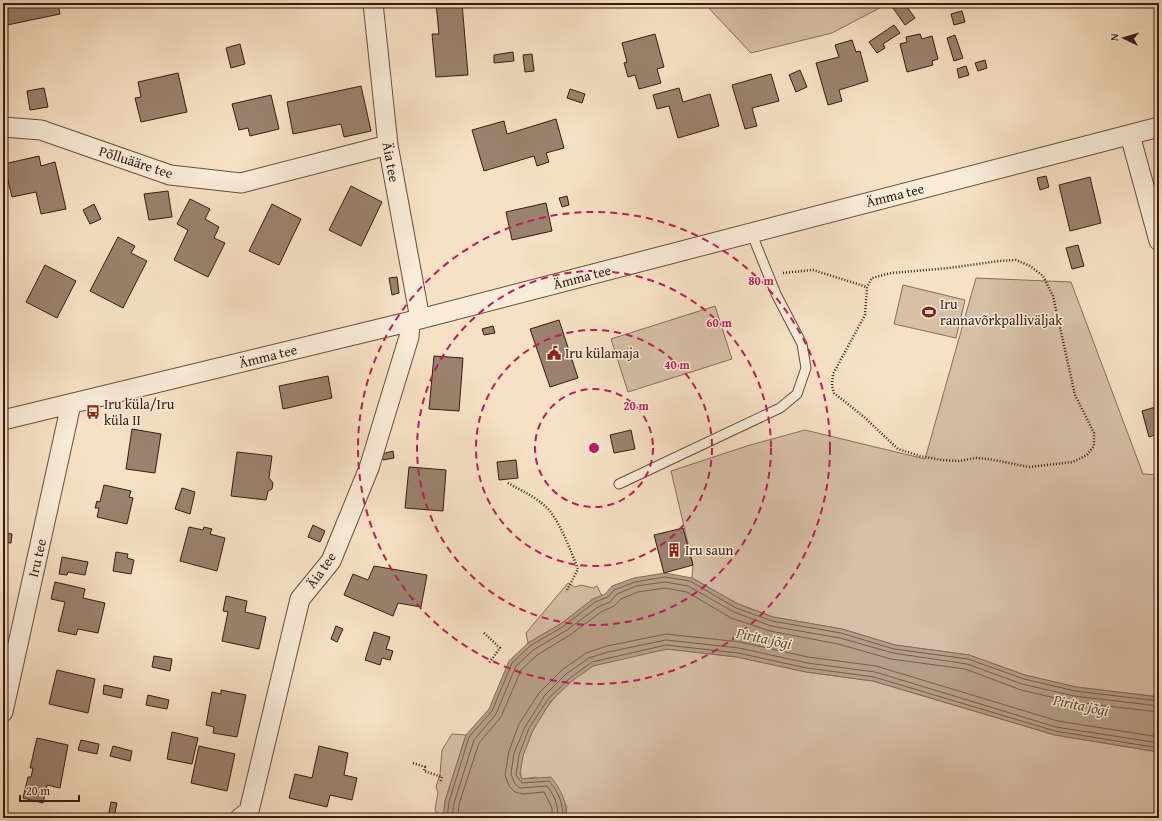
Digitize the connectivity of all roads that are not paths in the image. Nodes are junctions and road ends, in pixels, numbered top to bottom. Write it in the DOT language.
graph roads {
  1 [pos="373,3"];
  2 [pos="1159,127"];
  3 [pos="3,128"];
  4 [pos="1130,134"];
  5 [pos="388,145"];
  6 [pos="751,232"];
  7 [pos="1159,241"];
  8 [pos="415,321"];
  9 [pos="71,404"];
  10 [pos="3,420"];
  11 [pos="619,484"];
  12 [pos="3,712"];
  13 [pos="240,818"];
  1 -- 5 [label="street, Äia tee"];
  2 -- 4 [label="street, Ämma tee"];
  3 -- 5 [label="street, Põlluääre tee"];
  4 -- 6 [label="street, Ämma tee"];
  4 -- 7 [label="street"];
  5 -- 8 [label="street, Äia tee"];
  6 -- 8 [label="street, Ämma tee"];
  6 -- 11 [label="lane"];
  8 -- 9 [label="street, Ämma tee"];
  8 -- 13 [label="street, Äia tee"];
  9 -- 10 [label="street, Ämma tee"];
  9 -- 12 [label="street, Iru tee"];
}
